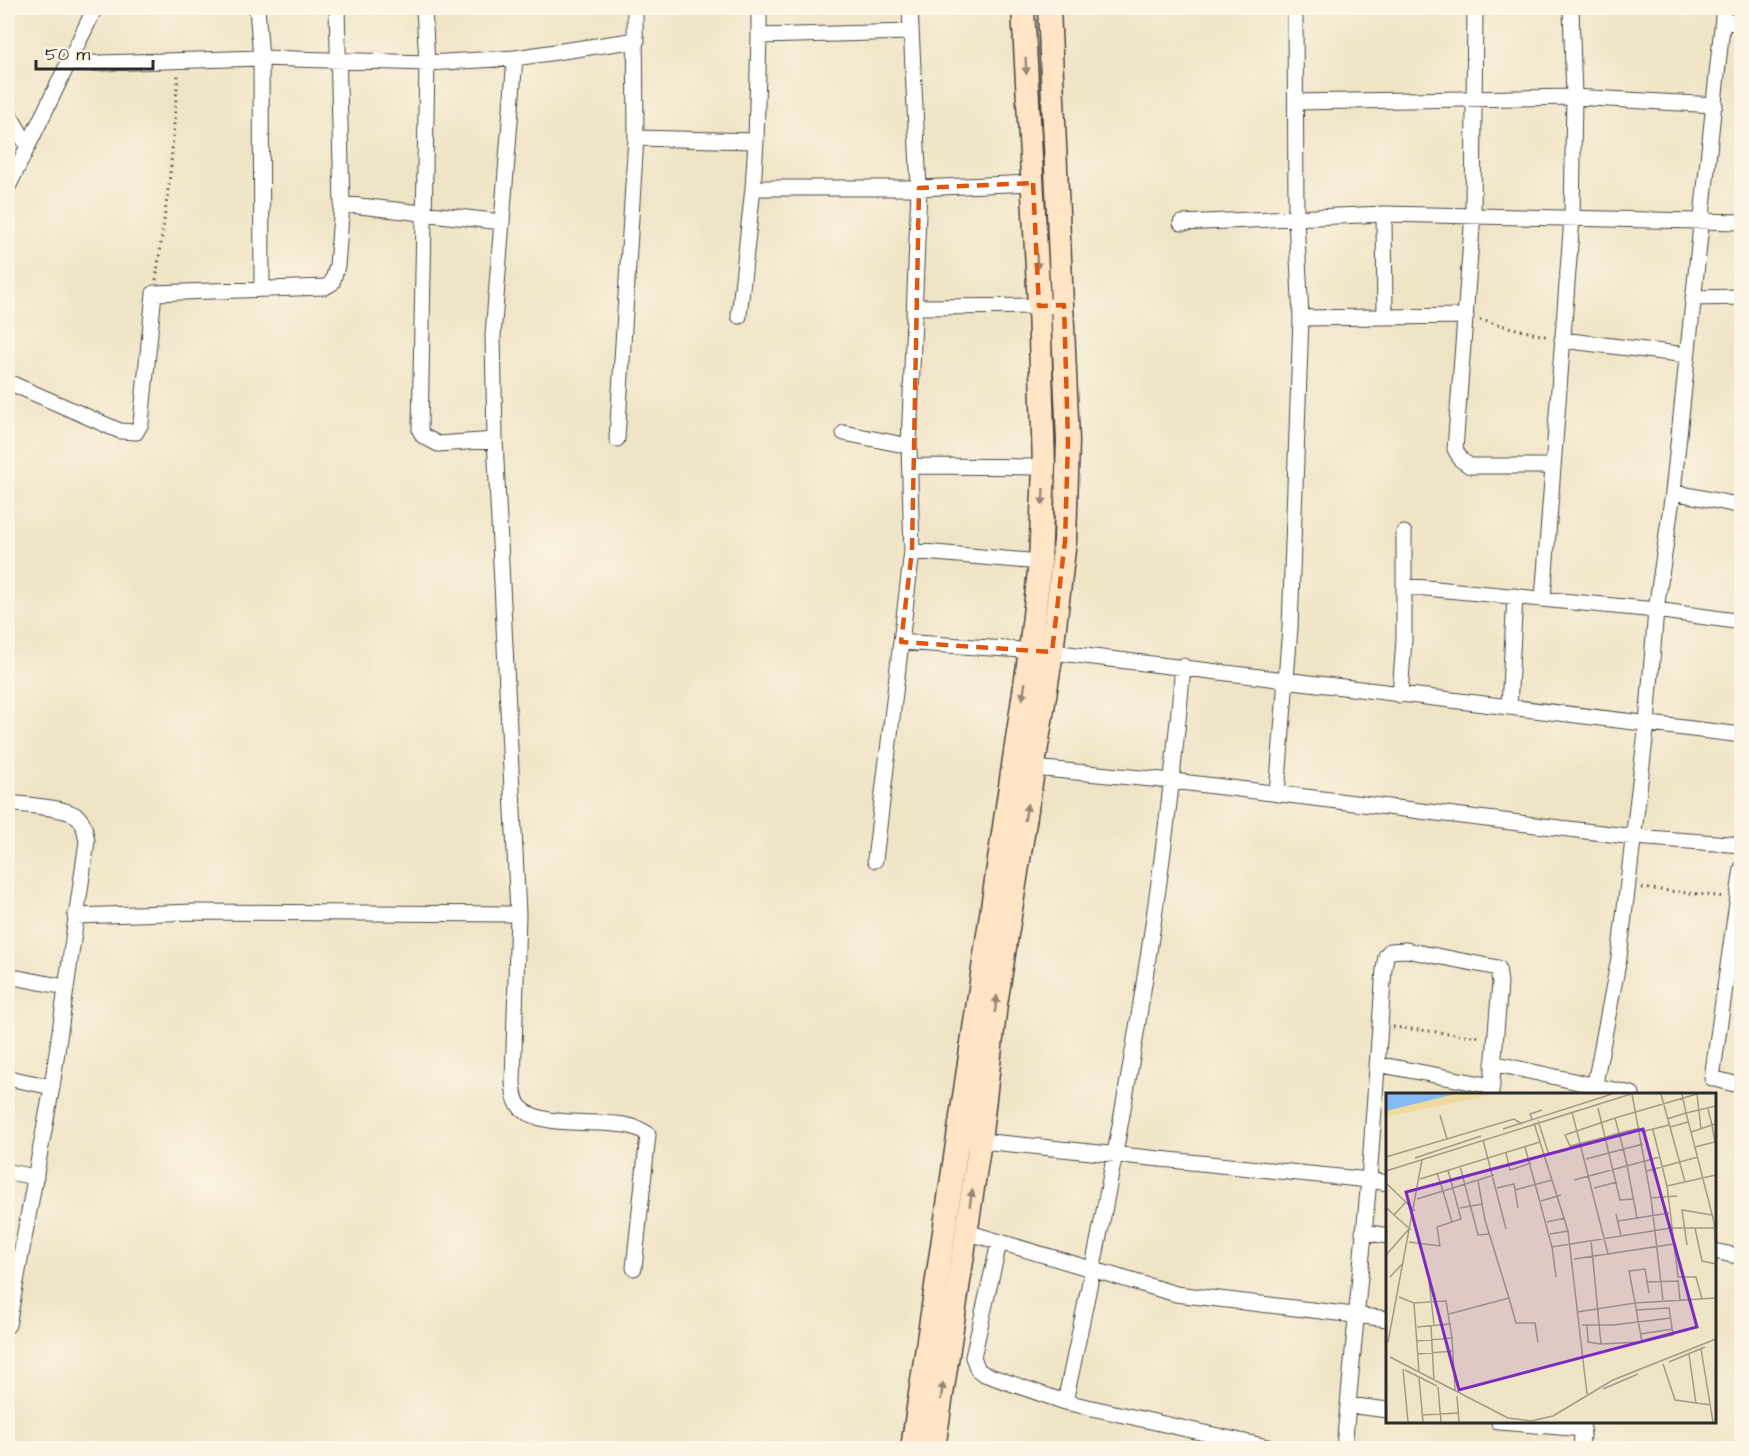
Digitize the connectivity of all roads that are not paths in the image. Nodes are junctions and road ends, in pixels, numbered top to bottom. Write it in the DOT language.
graph roads {
  1 [pos="94,8"];
  2 [pos="257,8"];
  3 [pos="337,8"];
  4 [pos="424,8"];
  5 [pos="635,8"];
  6 [pos="759,8"];
  7 [pos="909,8"];
  8 [pos="1023,8"];
  9 [pos="1049,8"];
  10 [pos="1295,8"];
  11 [pos="1475,8"];
  12 [pos="1571,8"];
  13 [pos="1724,15"];
  14 [pos="1742,23"];
  15 [pos="911,32"];
  16 [pos="759,36"];
  17 [pos="637,40"];
  18 [pos="261,58"];
  19 [pos="514,58"];
  20 [pos="339,60"];
  21 [pos="427,63"];
  22 [pos="68,64"];
  23 [pos="1574,97"];
  24 [pos="1476,99"];
  25 [pos="1296,102"];
  26 [pos="1715,105"];
  27 [pos="8,112"];
  28 [pos="636,138"];
  29 [pos="756,141"];
  30 [pos="27,145"];
  31 [pos="1033,183"];
  32 [pos="8,187"];
  33 [pos="919,188"];
  34 [pos="753,189"];
  35 [pos="342,204"];
  36 [pos="424,212"];
  37 [pos="1384,214"];
  38 [pos="1473,214"];
  39 [pos="1572,218"];
  40 [pos="1296,219"];
  41 [pos="1702,220"];
  42 [pos="502,222"];
  43 [pos="1742,222"];
  44 [pos="1182,223"];
  45 [pos="262,289"];
  46 [pos="1742,297"];
  47 [pos="1693,298"];
  48 [pos="1064,305"];
  49 [pos="1039,306"];
  50 [pos="916,307"];
  51 [pos="739,316"];
  52 [pos="1466,316"];
  53 [pos="1385,317"];
  54 [pos="1301,318"];
  55 [pos="1563,340"];
  56 [pos="1687,355"];
  57 [pos="8,382"];
  58 [pos="843,433"];
  59 [pos="617,439"];
  60 [pos="495,440"];
  61 [pos="909,446"];
  62 [pos="911,466"];
  63 [pos="1553,466"];
  64 [pos="1044,467"];
  65 [pos="1673,492"];
  66 [pos="1742,506"];
  67 [pos="1404,533"];
  68 [pos="912,551"];
  69 [pos="1040,562"];
  70 [pos="1405,585"];
  71 [pos="1515,597"];
  72 [pos="1542,599"];
  73 [pos="1656,610"];
  74 [pos="1742,622"];
  75 [pos="901,642"];
  76 [pos="1041,651"];
  77 [pos="1183,666"];
  78 [pos="1286,681"];
  79 [pos="1400,695"];
  80 [pos="1509,707"];
  81 [pos="1647,723"];
  82 [pos="1742,735"];
  83 [pos="1033,768"];
  84 [pos="1173,781"];
  85 [pos="1277,794"];
  86 [pos="8,803"];
  87 [pos="1635,837"];
  88 [pos="1742,844"];
  89 [pos="875,860"];
  90 [pos="1742,868"];
  91 [pos="518,914"];
  92 [pos="75,916"];
  93 [pos="8,976"];
  94 [pos="64,987"];
  95 [pos="1493,1063"];
  96 [pos="1377,1064"];
  97 [pos="8,1078"];
  98 [pos="1712,1078"];
  99 [pos="1742,1086"];
  100 [pos="52,1087"];
  101 [pos="1491,1090"];
  102 [pos="1594,1090"];
  103 [pos="1617,1093"];
  104 [pos="1709,1093"];
  105 [pos="957,1138"];
  106 [pos="980,1141"];
  107 [pos="1117,1155"];
  108 [pos="8,1172"];
  109 [pos="36,1177"];
  110 [pos="1369,1180"];
  111 [pos="1386,1183"];
  112 [pos="966,1232"];
  113 [pos="1363,1232"];
  114 [pos="1386,1236"];
  115 [pos="999,1243"];
  116 [pos="1716,1251"];
  117 [pos="1742,1257"];
  118 [pos="634,1268"];
  119 [pos="1091,1269"];
  120 [pos="1355,1314"];
  121 [pos="1386,1319"];
  122 [pos="8,1325"];
  123 [pos="1065,1402"];
  124 [pos="1348,1405"];
  125 [pos="1386,1410"];
  126 [pos="1527,1423"];
  127 [pos="1583,1425"];
  128 [pos="912,1449"];
  129 [pos="934,1449"];
  130 [pos="1272,1449"];
  131 [pos="1344,1449"];
  132 [pos="1581,1449"];
  1 -- 22 [label="street"];
  2 -- 18 [label="street"];
  3 -- 20 [label="street"];
  4 -- 21 [label="street"];
  5 -- 17 [label="street"];
  6 -- 16 [label="street"];
  7 -- 15 [label="street"];
  8 -- 31 [label="main road, one-way"];
  9 -- 48 [label="main road"];
  10 -- 25 [label="street"];
  11 -- 24 [label="street"];
  12 -- 23 [label="street"];
  13 -- 14 [label="street"];
  13 -- 26 [label="street"];
  15 -- 16 [label="street"];
  15 -- 33 [label="street"];
  16 -- 29 [label="street"];
  17 -- 19 [label="street"];
  17 -- 28 [label="street"];
  18 -- 20 [label="street"];
  18 -- 22 [label="street"];
  18 -- 45 [label="street"];
  19 -- 21 [label="street"];
  19 -- 42 [label="street"];
  20 -- 21 [label="street"];
  20 -- 35 [label="street"];
  21 -- 36 [label="street"];
  22 -- 30 [label="street"];
  23 -- 24 [label="street"];
  23 -- 26 [label="street"];
  23 -- 39 [label="street"];
  24 -- 25 [label="street"];
  24 -- 38 [label="street"];
  25 -- 40 [label="street"];
  26 -- 41 [label="street"];
  27 -- 30 [label="street"];
  28 -- 29 [label="street"];
  28 -- 59 [label="street"];
  29 -- 34 [label="street"];
  30 -- 32 [label="street"];
  31 -- 33 [label="street"];
  31 -- 49 [label="main road, one-way"];
  33 -- 34 [label="street"];
  33 -- 50 [label="street"];
  34 -- 51 [label="street"];
  35 -- 36 [label="street"];
  35 -- 45 [label="street"];
  36 -- 42 [label="street"];
  36 -- 60 [label="street"];
  37 -- 38 [label="street"];
  37 -- 40 [label="street"];
  37 -- 53 [label="street"];
  38 -- 39 [label="street"];
  38 -- 52 [label="street"];
  39 -- 41 [label="street"];
  39 -- 55 [label="street"];
  40 -- 44 [label="street"];
  40 -- 54 [label="street"];
  41 -- 43 [label="street"];
  41 -- 47 [label="street"];
  42 -- 60 [label="street"];
  45 -- 57 [label="street"];
  46 -- 47 [label="street"];
  47 -- 56 [label="street"];
  48 -- 49 [label="street"];
  48 -- 76 [label="main road"];
  49 -- 50 [label="street"];
  49 -- 64 [label="main road"];
  50 -- 61 [label="street"];
  52 -- 53 [label="street"];
  52 -- 63 [label="street"];
  53 -- 54 [label="street"];
  54 -- 78 [label="street"];
  55 -- 56 [label="street"];
  55 -- 63 [label="street"];
  56 -- 65 [label="street"];
  58 -- 61 [label="street"];
  60 -- 91 [label="street"];
  61 -- 62 [label="street"];
  62 -- 64 [label="street"];
  62 -- 68 [label="street"];
  63 -- 72 [label="street"];
  64 -- 69 [label="main road, one-way"];
  65 -- 66 [label="street"];
  65 -- 73 [label="street"];
  67 -- 70 [label="street"];
  68 -- 69 [label="street"];
  68 -- 75 [label="street"];
  69 -- 76 [label="main road"];
  70 -- 71 [label="street"];
  70 -- 79 [label="street"];
  71 -- 72 [label="street"];
  71 -- 80 [label="street"];
  72 -- 73 [label="street"];
  73 -- 74 [label="street"];
  73 -- 81 [label="street"];
  75 -- 76 [label="street"];
  75 -- 89 [label="street"];
  76 -- 77 [label="street"];
  76 -- 83 [label="main road"];
  76 -- 105 [label="main road, one-way"];
  77 -- 78 [label="street"];
  77 -- 84 [label="street"];
  78 -- 79 [label="street"];
  78 -- 85 [label="street"];
  79 -- 80 [label="street"];
  80 -- 81 [label="street"];
  81 -- 82 [label="street"];
  81 -- 87 [label="street"];
  83 -- 84 [label="street"];
  106 -- 83 [label="main road, one-way"];
  84 -- 85 [label="street"];
  84 -- 107 [label="street"];
  85 -- 87 [label="street"];
  86 -- 92 [label="street"];
  87 -- 88 [label="street"];
  87 -- 102 [label="street"];
  90 -- 98 [label="street"];
  91 -- 92 [label="street"];
  91 -- 118 [label="street"];
  92 -- 94 [label="street"];
  93 -- 94 [label="street"];
  94 -- 100 [label="street"];
  95 -- 96 [label="street"];
  95 -- 101 [label="street"];
  95 -- 102 [label="street"];
  96 -- 101 [label="street"];
  96 -- 110 [label="street"];
  97 -- 100 [label="street"];
  98 -- 99 [label="street"];
  98 -- 104 [label="street"];
  100 -- 109 [label="street"];
  102 -- 103 [label="street"];
  105 -- 106 [label="street"];
  105 -- 128 [label="main road"];
  106 -- 107 [label="street"];
  112 -- 106 [label="main road, one-way"];
  107 -- 110 [label="street"];
  107 -- 119 [label="street"];
  108 -- 109 [label="street"];
  109 -- 122 [label="street"];
  110 -- 111 [label="street"];
  110 -- 113 [label="street"];
  112 -- 115 [label="street"];
  129 -- 112 [label="main road, one-way"];
  113 -- 114 [label="street"];
  113 -- 120 [label="street"];
  115 -- 119 [label="street"];
  115 -- 123 [label="street"];
  116 -- 117 [label="street"];
  119 -- 120 [label="street"];
  119 -- 123 [label="street"];
  120 -- 121 [label="street"];
  120 -- 124 [label="street"];
  123 -- 130 [label="street"];
  124 -- 125 [label="street"];
  124 -- 131 [label="street"];
  126 -- 127 [label="street"];
  127 -- 132 [label="street"];
}
